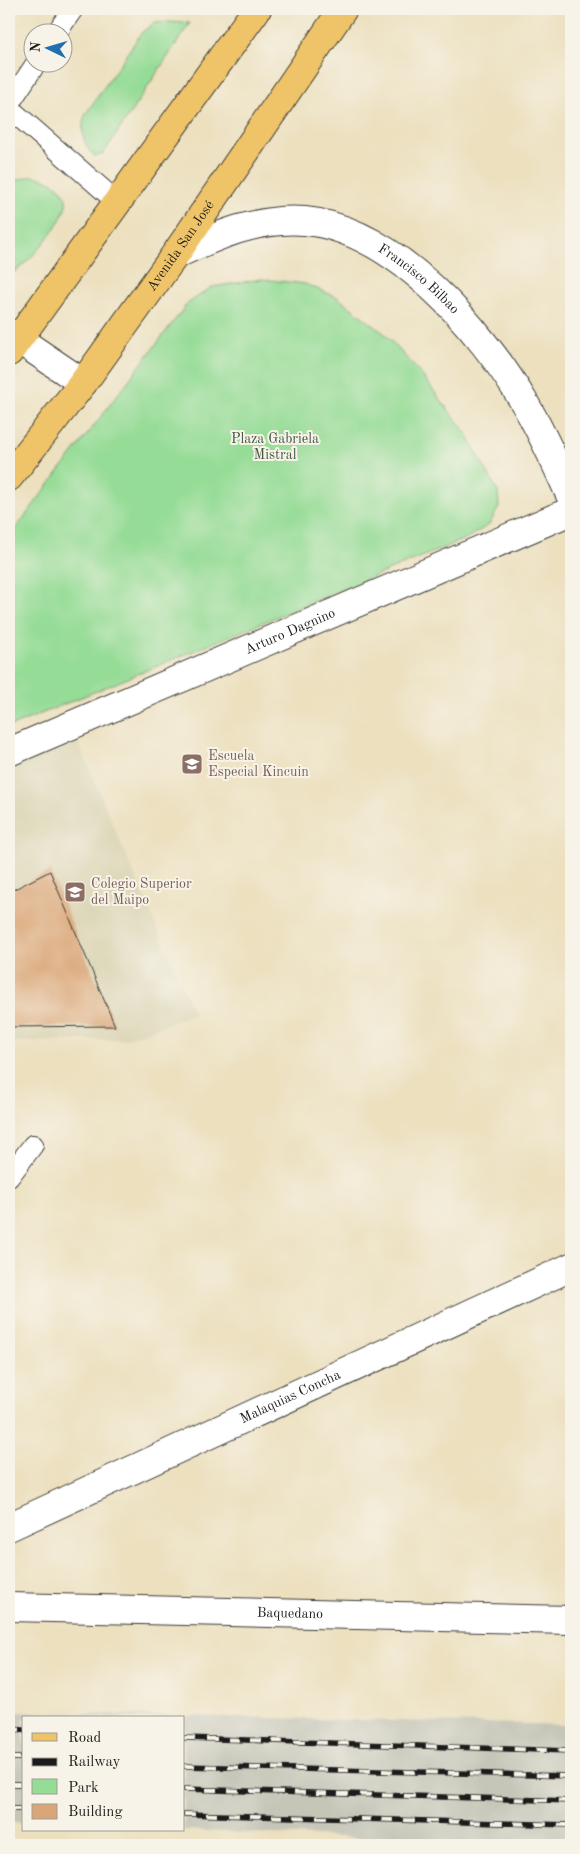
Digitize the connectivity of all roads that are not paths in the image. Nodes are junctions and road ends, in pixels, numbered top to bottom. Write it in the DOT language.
graph roads {
  1 [pos="73,9"];
  2 [pos="257,9"];
  3 [pos="343,9"];
  4 [pos="64,22"];
  5 [pos="30,72"];
  6 [pos="9,104"];
  7 [pos="9,108"];
  8 [pos="118,202"];
  9 [pos="174,255"];
  10 [pos="12,341"];
  11 [pos="83,383"];
  12 [pos="9,477"];
  13 [pos="571,497"];
  14 [pos="571,511"];
  15 [pos="9,752"];
  16 [pos="33,1145"];
  17 [pos="9,1177"];
  18 [pos="571,1267"];
  19 [pos="9,1527"];
  20 [pos="9,1607"];
  21 [pos="571,1620"];
  1 -- 4 [label="lane"];
  2 -- 8 [label="main road"];
  3 -- 9 [label="main road, Avenida San José"];
  5 -- 6 [label="lane"];
  7 -- 8 [label="lane"];
  8 -- 10 [label="main road"];
  9 -- 11 [label="main road, Avenida San José"];
  9 -- 13 [label="street, Francisco Bilbao"];
  10 -- 11 [label="street"];
  11 -- 12 [label="main road, Avenida San José"];
  14 -- 15 [label="street, Arturo Dagnino"];
  16 -- 17 [label="lane"];
  18 -- 19 [label="street, Malaquias Concha"];
  20 -- 21 [label="street, Baquedano"];
}
